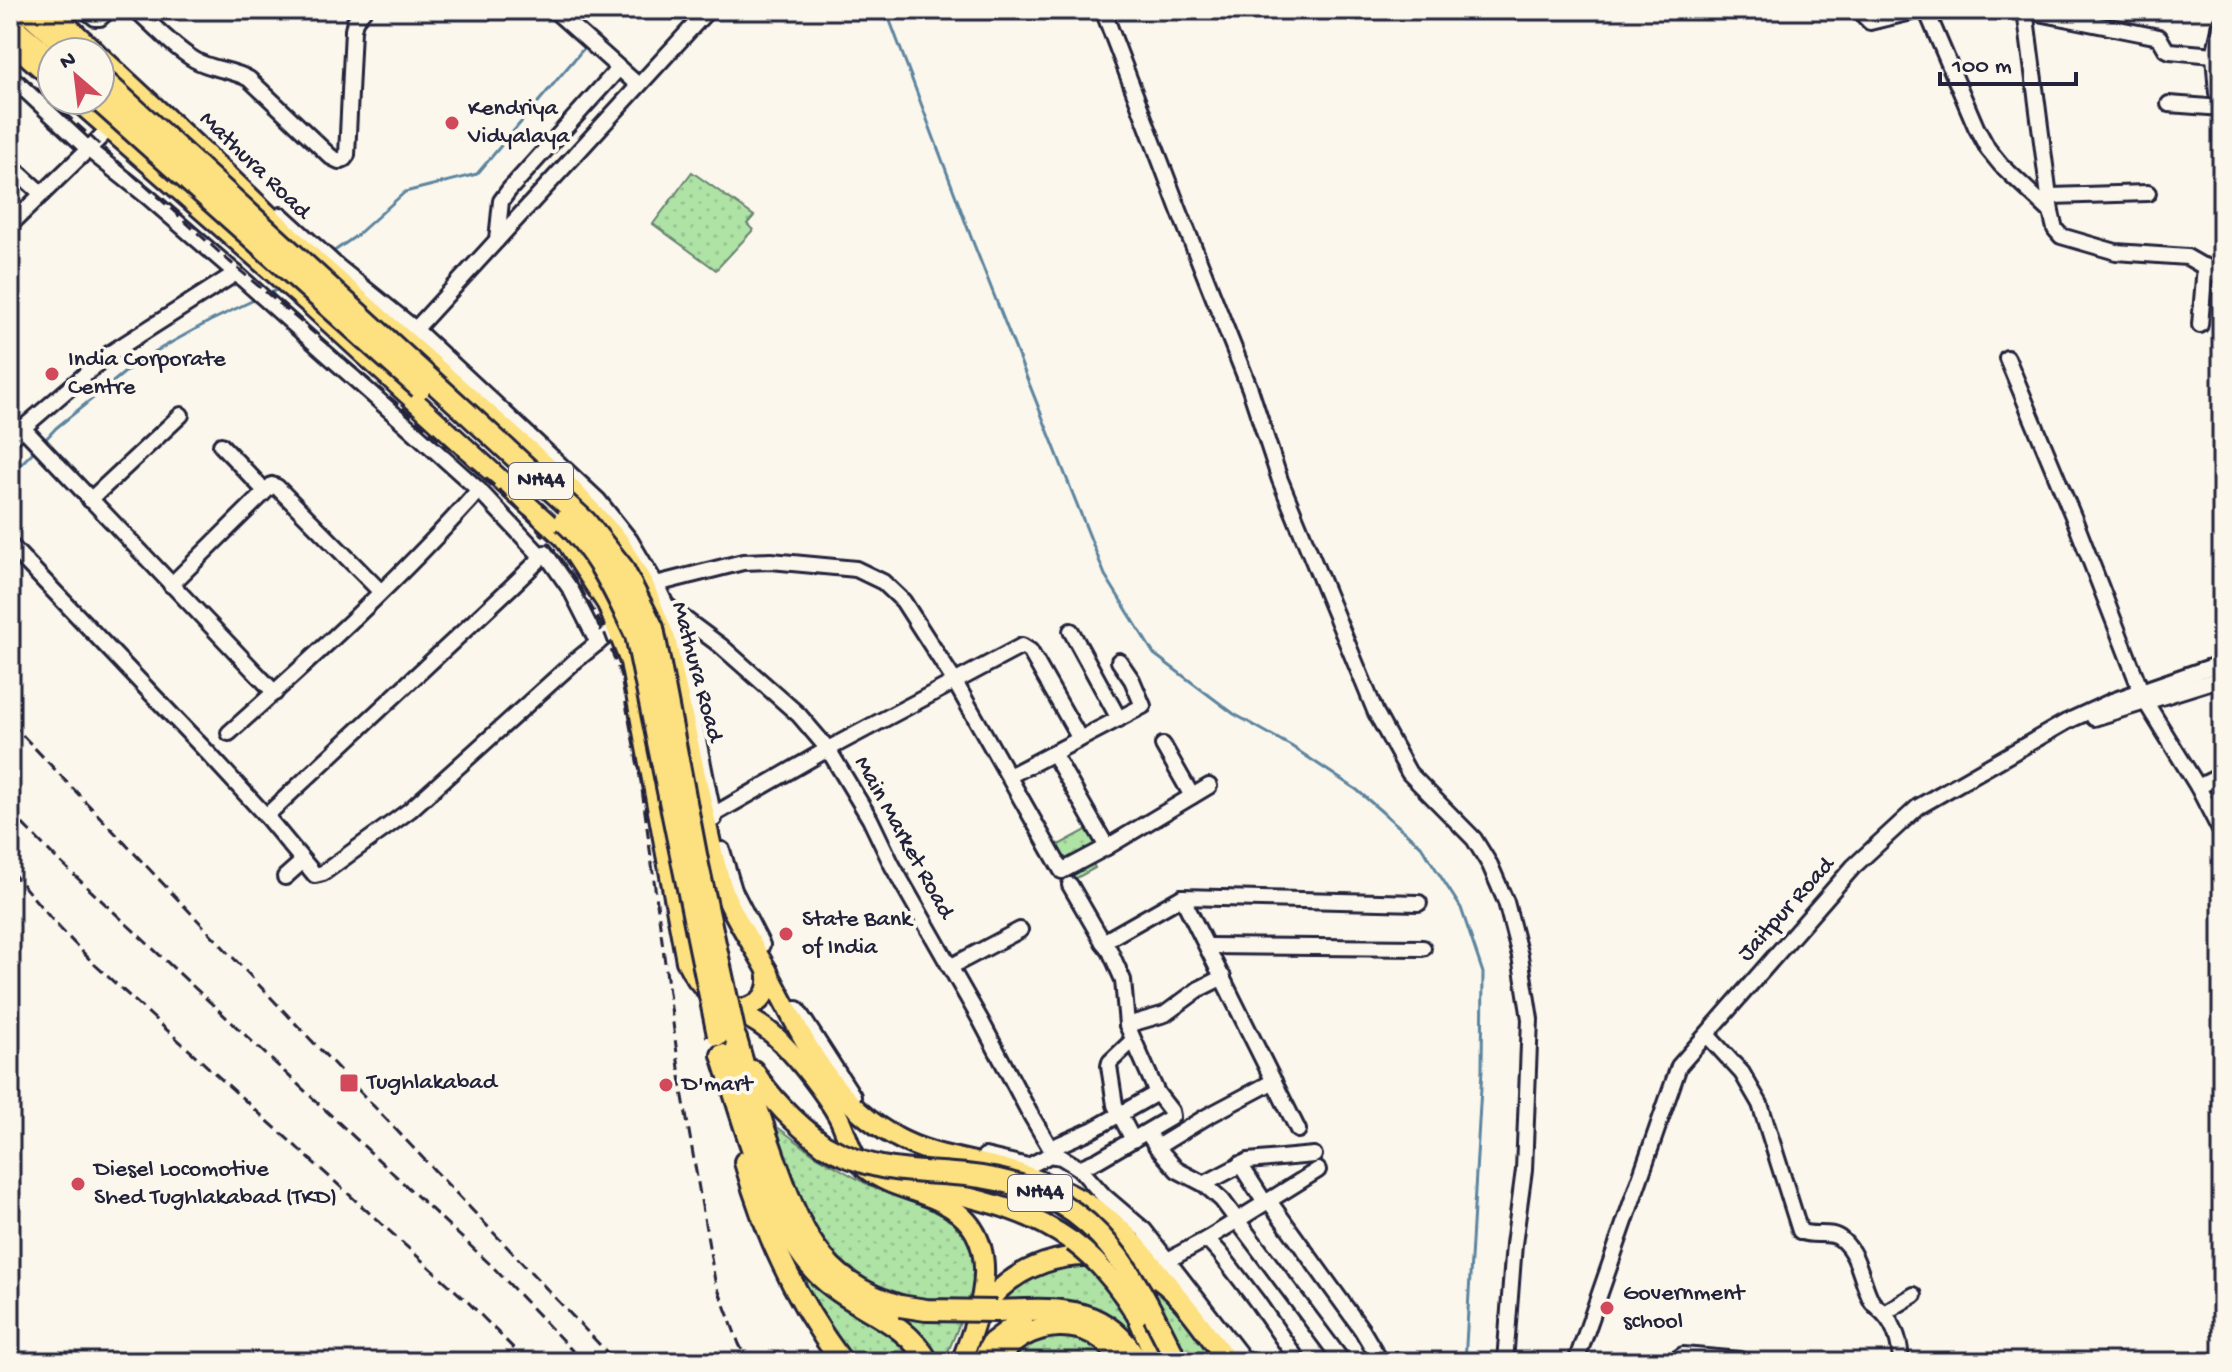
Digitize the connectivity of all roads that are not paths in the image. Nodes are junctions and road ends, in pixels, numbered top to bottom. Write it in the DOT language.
graph roads {
  1 [pos="26,10"];
  2 [pos="51,10"];
  3 [pos="86,10"];
  4 [pos="109,10"];
  5 [pos="136,10"];
  6 [pos="364,10"];
  7 [pos="554,10"];
  8 [pos="689,10"];
  9 [pos="708,10"];
  10 [pos="1103,10"];
  11 [pos="1862,10"];
  12 [pos="1923,10"];
  13 [pos="2025,10"];
  14 [pos="2222,21"];
  15 [pos="10,24"];
  16 [pos="692,26"];
  17 [pos="54,36"];
  18 [pos="79,36"];
  19 [pos="10,41"];
  20 [pos="36,46"];
  21 [pos="2214,55"];
  22 [pos="36,64"];
  23 [pos="619,68"];
  24 [pos="116,70"];
  25 [pos="10,76"];
  26 [pos="638,85"];
  27 [pos="116,92"];
  28 [pos="2217,93"];
  29 [pos="2169,104"];
  30 [pos="2222,108"];
  31 [pos="94,116"];
  32 [pos="116,116"];
  33 [pos="109,129"];
  34 [pos="89,150"];
  35 [pos="10,165"];
  36 [pos="2148,193"];
  37 [pos="42,194"];
  38 [pos="2051,196"];
  39 [pos="2051,212"];
  40 [pos="10,225"];
  41 [pos="497,240"];
  42 [pos="323,261"];
  43 [pos="2205,266"];
  44 [pos="236,273"];
  45 [pos="2222,277"];
  46 [pos="370,309"];
  47 [pos="2200,325"];
  48 [pos="343,335"];
  49 [pos="410,335"];
  50 [pos="2007,358"];
  51 [pos="473,393"];
  52 [pos="181,415"];
  53 [pos="439,422"];
  54 [pos="26,432"];
  55 [pos="421,438"];
  56 [pos="10,439"];
  57 [pos="221,445"];
  58 [pos="479,490"];
  59 [pos="265,491"];
  60 [pos="90,500"];
  61 [pos="10,545"];
  62 [pos="540,555"];
  63 [pos="171,585"];
  64 [pos="652,589"];
  65 [pos="380,591"];
  66 [pos="666,605"];
  67 [pos="616,628"];
  68 [pos="1071,631"];
  69 [pos="598,643"];
  70 [pos="1119,661"];
  71 [pos="2222,663"];
  72 [pos="2222,678"];
  73 [pos="955,682"];
  74 [pos="275,693"];
  75 [pos="2143,696"];
  76 [pos="1119,719"];
  77 [pos="229,733"];
  78 [pos="1080,739"];
  79 [pos="1163,745"];
  80 [pos="828,749"];
  81 [pos="1053,753"];
  82 [pos="2222,775"];
  83 [pos="1009,776"];
  84 [pos="1209,786"];
  85 [pos="2198,787"];
  86 [pos="1192,796"];
  87 [pos="713,815"];
  88 [pos="266,816"];
  89 [pos="2222,834"];
  90 [pos="1107,847"];
  91 [pos="303,861"];
  92 [pos="285,877"];
  93 [pos="1070,885"];
  94 [pos="724,892"];
  95 [pos="1182,897"];
  96 [pos="1419,903"];
  97 [pos="676,905"];
  98 [pos="1020,930"];
  99 [pos="1103,942"];
  100 [pos="1208,946"];
  101 [pos="1423,948"];
  102 [pos="950,967"];
  103 [pos="766,968"];
  104 [pos="1223,977"];
  105 [pos="724,1005"];
  106 [pos="1127,1025"];
  107 [pos="1710,1038"];
  108 [pos="736,1039"];
  109 [pos="1132,1041"];
  110 [pos="722,1055"];
  111 [pos="1274,1081"];
  112 [pos="1157,1093"];
  113 [pos="1119,1116"];
  114 [pos="1298,1130"];
  115 [pos="1147,1132"];
  116 [pos="1133,1140"];
  117 [pos="1157,1147"];
  118 [pos="1053,1152"];
  119 [pos="1240,1164"];
  120 [pos="1079,1168"];
  121 [pos="1022,1169"];
  122 [pos="892,1182"];
  123 [pos="1204,1184"];
  124 [pos="1267,1202"];
  125 [pos="1238,1220"];
  126 [pos="1207,1239"];
  127 [pos="1168,1260"];
  128 [pos="1914,1295"];
  129 [pos="1178,1297"];
  130 [pos="1068,1311"];
  131 [pos="1884,1313"];
  132 [pos="975,1324"];
  133 [pos="842,1362"];
  134 [pos="928,1362"];
  135 [pos="961,1362"];
  136 [pos="982,1362"];
  137 [pos="996,1362"];
  138 [pos="1122,1362"];
  139 [pos="1138,1362"];
  140 [pos="1157,1362"];
  141 [pos="1177,1362"];
  142 [pos="1228,1362"];
  143 [pos="1246,1362"];
  144 [pos="1299,1362"];
  145 [pos="1343,1362"];
  146 [pos="1381,1362"];
  147 [pos="1505,1362"];
  148 [pos="1576,1362"];
  149 [pos="1585,1362"];
  150 [pos="1673,1362"];
  151 [pos="1743,1362"];
  152 [pos="1901,1362"];
  1 -- 17 [label="highway"];
  2 -- 18 [label="main road, Mathura Road"];
  3 -- 4 [label="street"];
  5 -- 6 [label="street"];
  7 -- 23 [label="street"];
  8 -- 16 [label="street"];
  9 -- 16 [label="street"];
  10 -- 147 [label="street"];
  11 -- 12 [label="street"];
  12 -- 39 [label="street"];
  13 -- 21 [label="street"];
  13 -- 38 [label="street"];
  14 -- 21 [label="street"];
  15 -- 20 [label="highway"];
  16 -- 26 [label="street"];
  19 -- 22 [label="main road"];
  21 -- 28 [label="street"];
  23 -- 26 [label="street"];
  23 -- 41 [label="street"];
  24 -- 42 [label="main road, Mathura Road"];
  25 -- 34 [label="street"];
  26 -- 41 [label="street"];
  27 -- 108 [label="highway, Mathura Road / NH44, bridge"];
  29 -- 30 [label="street"];
  31 -- 33 [label="main road"];
  32 -- 110 [label="highway, Mathura Road / NH44, bridge"];
  33 -- 34 [label="street"];
  33 -- 48 [label="main road"];
  34 -- 37 [label="street"];
  34 -- 44 [label="street"];
  35 -- 37 [label="street"];
  36 -- 38 [label="street"];
  37 -- 40 [label="street"];
  38 -- 39 [label="street"];
  39 -- 43 [label="street"];
  41 -- 49 [label="street"];
  42 -- 46 [label="main road, Mathura Road"];
  42 -- 49 [label="street"];
  43 -- 45 [label="street"];
  43 -- 47 [label="street"];
  44 -- 54 [label="street"];
  44 -- 55 [label="street"];
  46 -- 48 [label="main road"];
  46 -- 49 [label="main road, Mathura Road"];
  48 -- 53 [label="main road"];
  49 -- 51 [label="main road, Mathura Road"];
  50 -- 75 [label="street"];
  51 -- 53 [label="main road"];
  51 -- 64 [label="main road, Mathura Road"];
  52 -- 60 [label="street"];
  53 -- 55 [label="street"];
  53 -- 67 [label="main road"];
  54 -- 56 [label="street"];
  54 -- 60 [label="street"];
  55 -- 58 [label="street"];
  57 -- 59 [label="street"];
  58 -- 62 [label="street"];
  58 -- 65 [label="street"];
  59 -- 63 [label="street"];
  59 -- 65 [label="street"];
  60 -- 63 [label="street"];
  61 -- 88 [label="street"];
  62 -- 69 [label="street"];
  62 -- 88 [label="street"];
  63 -- 74 [label="street"];
  64 -- 66 [label="street, Main Market Road"];
  64 -- 73 [label="street"];
  64 -- 94 [label="main road, Mathura Road"];
  65 -- 74 [label="street"];
  66 -- 80 [label="street, Main Market Road"];
  66 -- 87 [label="street"];
  67 -- 69 [label="street"];
  67 -- 97 [label="main road"];
  68 -- 76 [label="street"];
  69 -- 91 [label="street"];
  70 -- 76 [label="street"];
  71 -- 75 [label="street, Jaitpur Road"];
  72 -- 75 [label="street, Jaitpur Road"];
  73 -- 78 [label="street"];
  73 -- 80 [label="street"];
  73 -- 83 [label="street"];
  74 -- 77 [label="street"];
  75 -- 85 [label="street"];
  75 -- 107 [label="street, Jaitpur Road"];
  75 -- 148 [label="street, Jaitpur Road"];
  76 -- 78 [label="street"];
  78 -- 81 [label="street"];
  79 -- 86 [label="street"];
  80 -- 87 [label="street"];
  80 -- 102 [label="street, Main Market Road"];
  81 -- 83 [label="street"];
  81 -- 90 [label="street"];
  82 -- 85 [label="street"];
  83 -- 90 [label="street"];
  84 -- 86 [label="street"];
  85 -- 89 [label="street"];
  86 -- 90 [label="street"];
  87 -- 121 [label="street"];
  88 -- 91 [label="street"];
  91 -- 92 [label="street"];
  93 -- 99 [label="street"];
  94 -- 97 [label="main road"];
  94 -- 103 [label="main road, Mathura Road"];
  95 -- 96 [label="street"];
  95 -- 99 [label="street"];
  95 -- 100 [label="street"];
  97 -- 105 [label="main road"];
  98 -- 102 [label="street"];
  99 -- 106 [label="street"];
  100 -- 101 [label="street"];
  100 -- 104 [label="street"];
  102 -- 118 [label="street, Main Market Road"];
  103 -- 105 [label="main road"];
  103 -- 121 [label="main road, Mathura Road"];
  104 -- 106 [label="street"];
  104 -- 111 [label="street"];
  105 -- 122 [label="main road"];
  106 -- 109 [label="street"];
  107 -- 131 [label="street"];
  107 -- 149 [label="street, Jaitpur Road"];
  108 -- 130 [label="highway, bridge"];
  108 -- 141 [label="highway, Mathura Road / NH44, bridge"];
  109 -- 112 [label="street"];
  109 -- 113 [label="street"];
  110 -- 133 [label="highway, Mathura Road / NH44"];
  110 -- 134 [label="highway"];
  111 -- 114 [label="street"];
  111 -- 117 [label="street"];
  112 -- 113 [label="street"];
  112 -- 115 [label="street"];
  113 -- 116 [label="street"];
  113 -- 118 [label="street"];
  115 -- 116 [label="street"];
  115 -- 117 [label="street"];
  116 -- 120 [label="street"];
  117 -- 123 [label="street"];
  118 -- 120 [label="street"];
  118 -- 121 [label="street"];
  119 -- 123 [label="street"];
  119 -- 124 [label="street"];
  119 -- 124 [label="street"];
  120 -- 127 [label="street"];
  121 -- 129 [label="main road, Mathura Road"];
  122 -- 132 [label="main road"];
  122 -- 140 [label="main road, bridge"];
  123 -- 125 [label="street"];
  124 -- 125 [label="street"];
  124 -- 146 [label="street"];
  125 -- 126 [label="street"];
  125 -- 145 [label="street"];
  126 -- 127 [label="street"];
  126 -- 144 [label="street"];
  127 -- 143 [label="street"];
  128 -- 131 [label="street"];
  129 -- 132 [label="main road"];
  129 -- 142 [label="main road, Mathura Road"];
  130 -- 136 [label="highway"];
  130 -- 139 [label="highway"];
  131 -- 152 [label="street"];
  132 -- 135 [label="main road"];
  137 -- 138 [label="highway"];
  150 -- 151 [label="street"];
}
